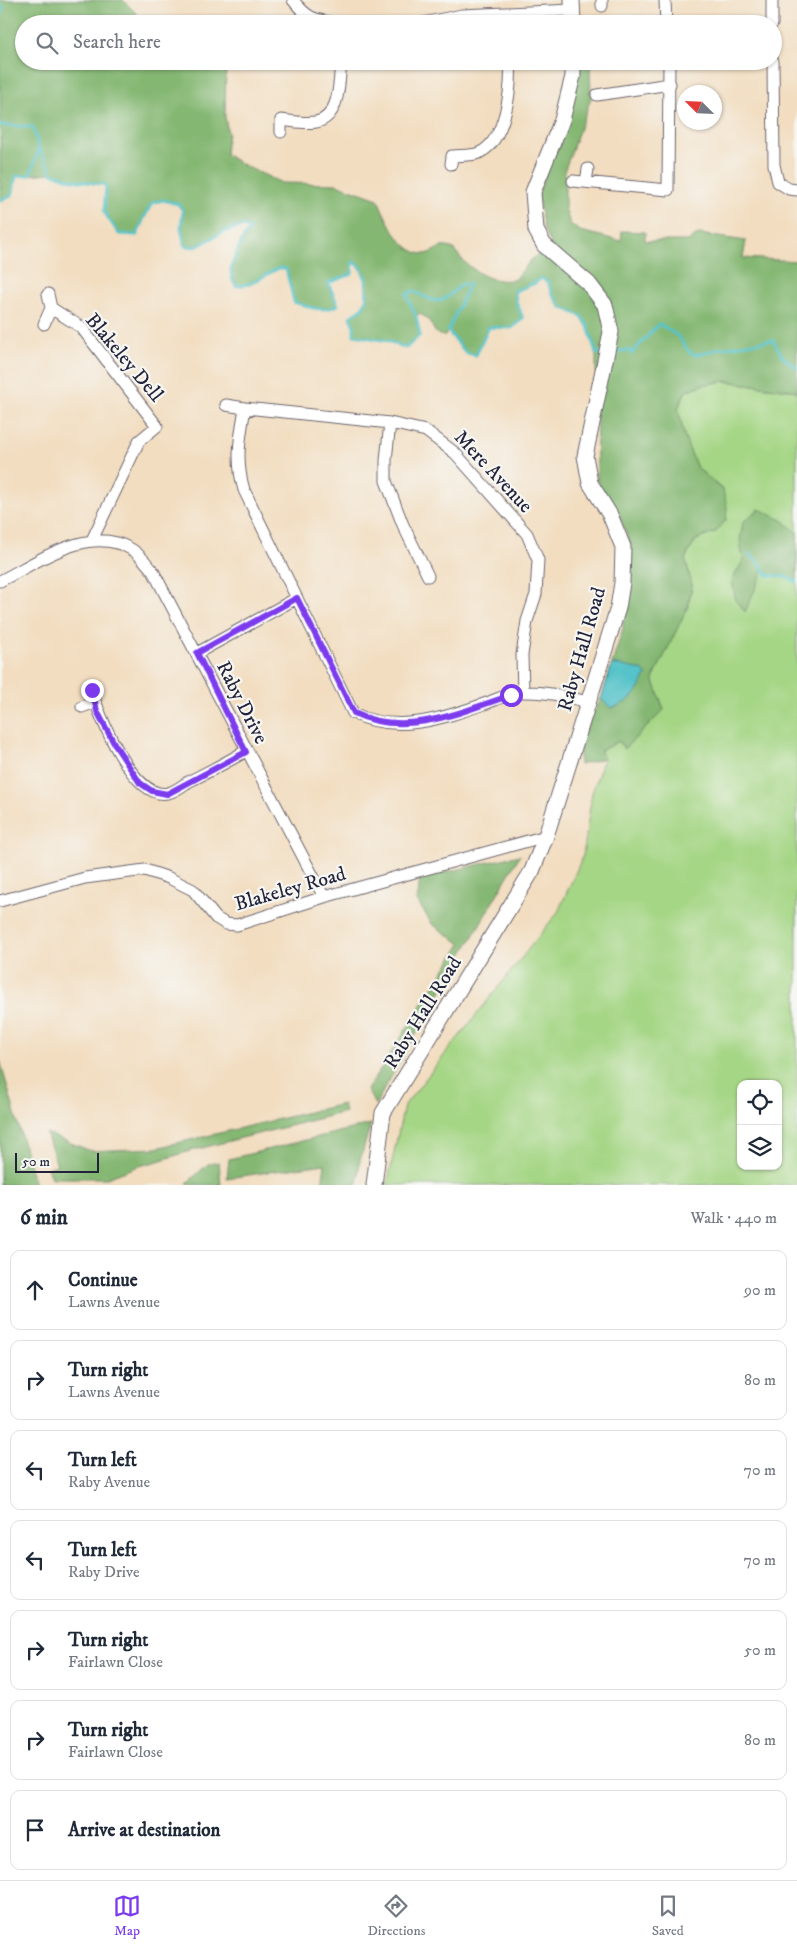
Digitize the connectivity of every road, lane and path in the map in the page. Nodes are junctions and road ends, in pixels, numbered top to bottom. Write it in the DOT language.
graph roads {
  1 [pos="293,0"];
  2 [pos="665,0"];
  3 [pos="772,0"];
  4 [pos="572,11"];
  5 [pos="307,15"];
  6 [pos="540,15"];
  7 [pos="666,15"];
  8 [pos="772,15"];
  9 [pos="340,70"];
  10 [pos="511,70"];
  11 [pos="573,70"];
  12 [pos="669,70"];
  13 [pos="773,70"];
  14 [pos="670,84"];
  15 [pos="596,95"];
  16 [pos="281,122"];
  17 [pos="451,164"];
  18 [pos="588,169"];
  19 [pos="572,181"];
  20 [pos="586,182"];
  21 [pos="797,190"];
  22 [pos="48,294"];
  23 [pos="51,308"];
  24 [pos="44,324"];
  25 [pos="226,405"];
  26 [pos="244,408"];
  27 [pos="390,423"];
  28 [pos="92,540"];
  29 [pos="428,576"];
  30 [pos="0,582"];
  31 [pos="297,598"];
  32 [pos="197,653"];
  33 [pos="92,690"];
  34 [pos="523,692"];
  35 [pos="95,702"];
  36 [pos="588,702"];
  37 [pos="82,707"];
  38 [pos="246,752"];
  39 [pos="546,836"];
  40 [pos="324,897"];
  41 [pos="0,900"];
  42 [pos="374,1185"];
  1 -- 5 [label="street"];
  2 -- 7 [label="street"];
  3 -- 8 [label="street"];
  4 -- 6 [label="street"];
  9 -- 16 [label="street"];
  10 -- 17 [label="street"];
  11 -- 36 [label="street, Raby Hall Road"];
  12 -- 14 [label="street"];
  13 -- 21 [label="street"];
  14 -- 15 [label="street"];
  14 -- 20 [label="street"];
  18 -- 20 [label="street"];
  19 -- 20 [label="street"];
  22 -- 23 [label="street"];
  23 -- 24 [label="street"];
  23 -- 28 [label="street, Blakeley Dell"];
  25 -- 26 [label="street, Mere Avenue"];
  26 -- 27 [label="street, Mere Avenue"];
  26 -- 31 [label="street"];
  27 -- 29 [label="street"];
  27 -- 34 [label="street, Mere Avenue"];
  28 -- 30 [label="street, Raby Drive"];
  28 -- 32 [label="street, Raby Drive"];
  31 -- 32 [label="street"];
  31 -- 34 [label="street"];
  32 -- 38 [label="street, Raby Drive"];
  33 -- 35 [label="street"];
  34 -- 36 [label="street"];
  35 -- 37 [label="street"];
  35 -- 38 [label="street"];
  36 -- 39 [label="street, Raby Hall Road"];
  38 -- 40 [label="street, Raby Drive"];
  39 -- 40 [label="street, Blakeley Road"];
  39 -- 42 [label="street, Raby Hall Road"];
  40 -- 41 [label="street, Blakeley Road"];
}
